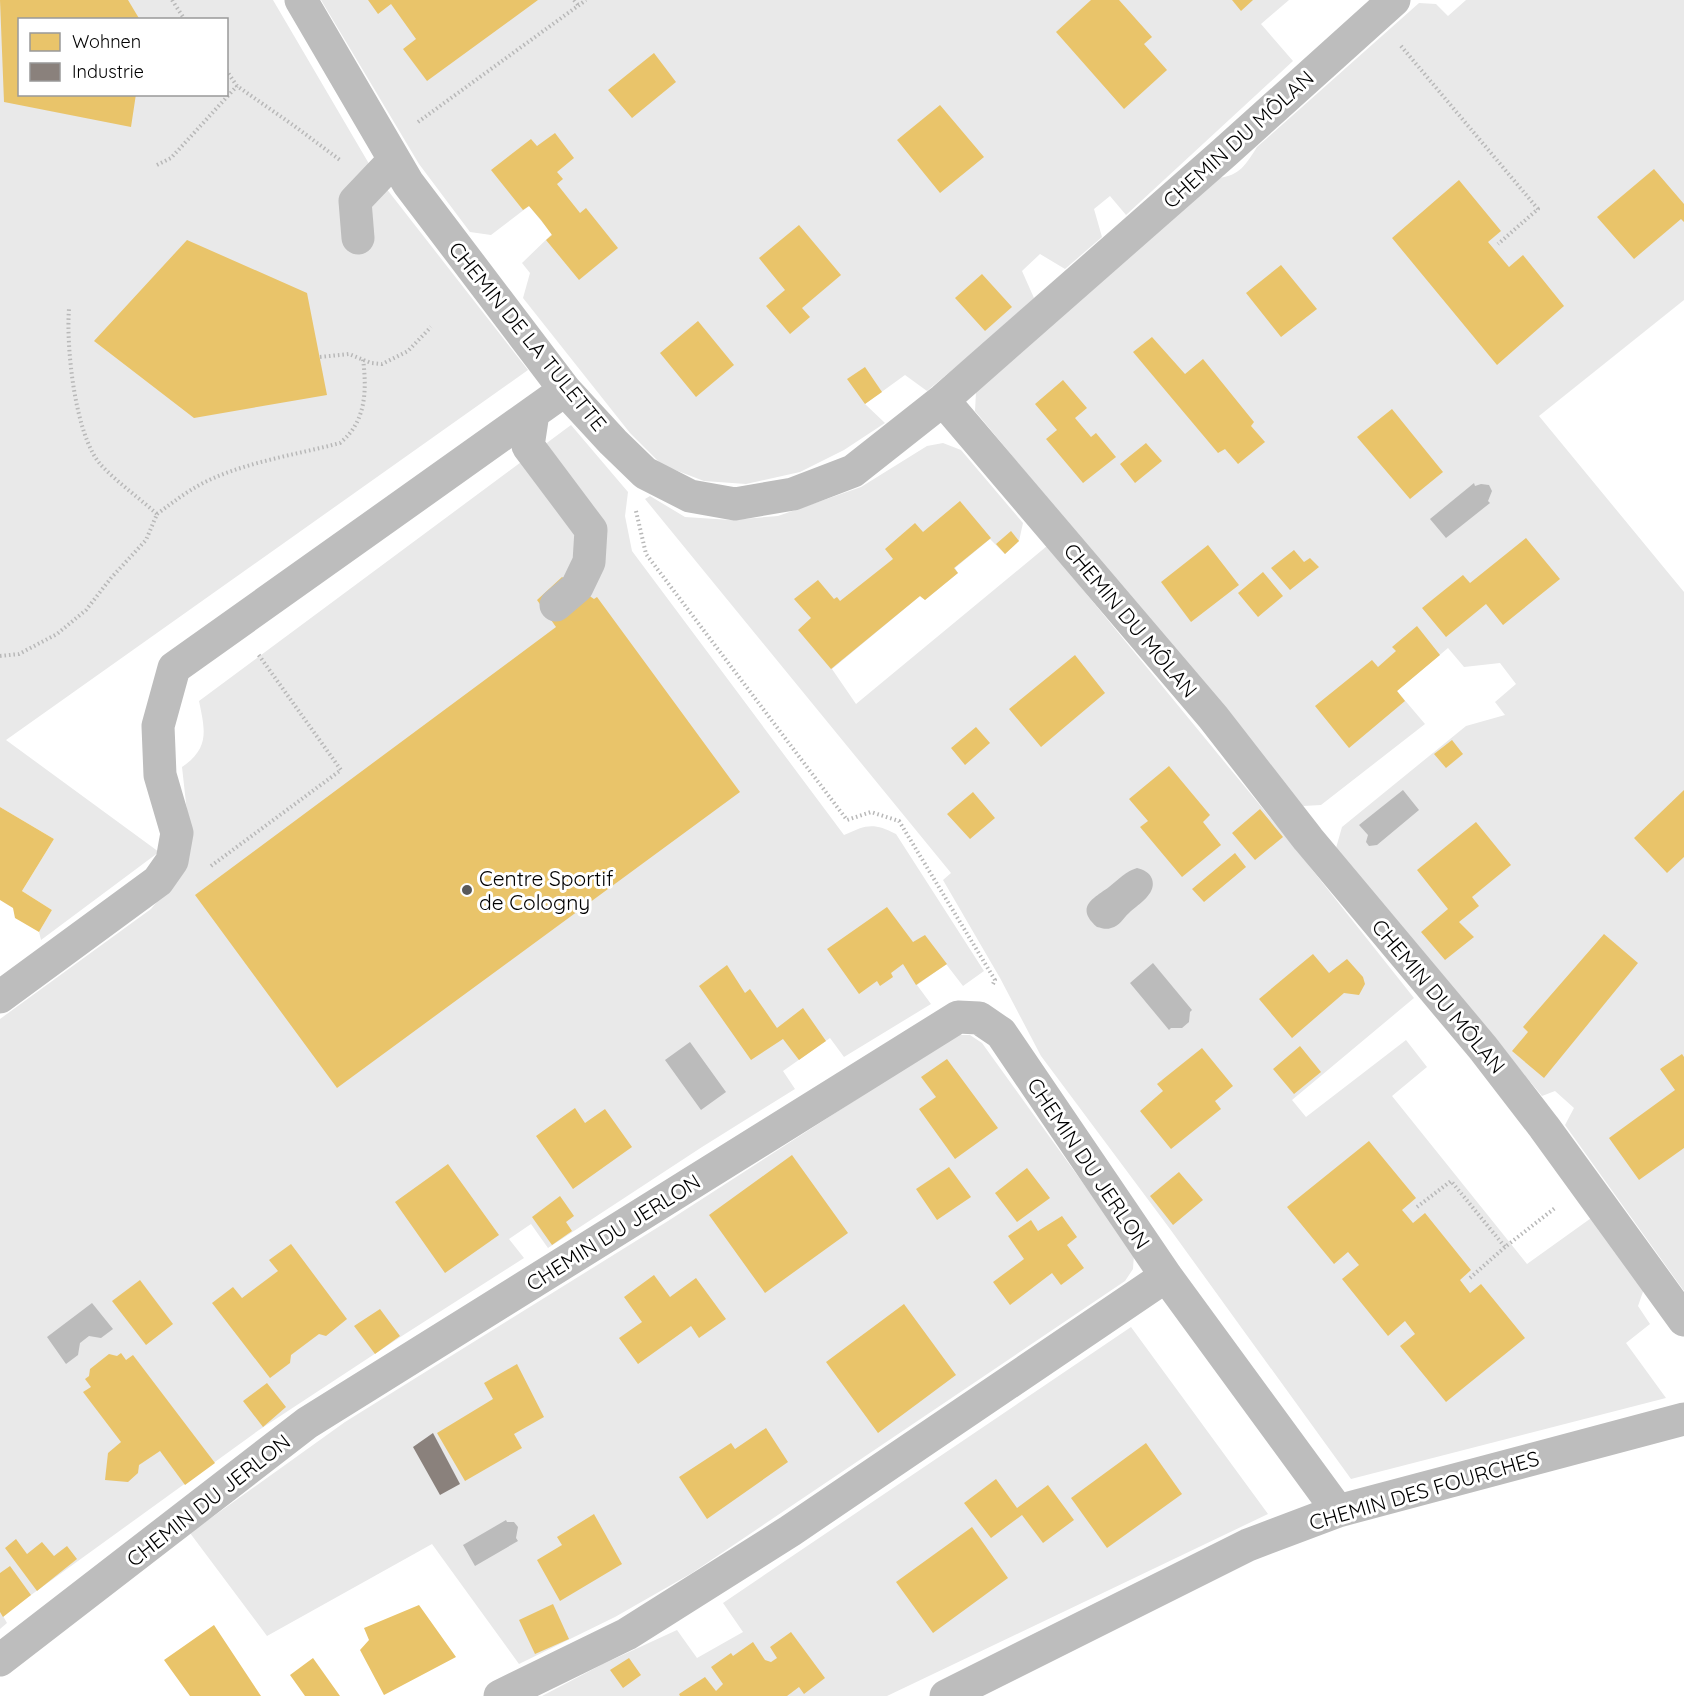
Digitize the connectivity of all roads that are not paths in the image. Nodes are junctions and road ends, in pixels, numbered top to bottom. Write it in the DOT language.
graph roads {
  1 [pos="301,0"];
  2 [pos="1394,0"];
  3 [pos="390,153"];
  4 [pos="358,238"];
  5 [pos="565,390"];
  6 [pos="943,400"];
  7 [pos="532,413"];
  8 [pos="556,605"];
  9 [pos="0,997"];
  10 [pos="1166,1276"];
  11 [pos="1684,1320"];
  12 [pos="1684,1419"];
  13 [pos="1338,1511"];
  14 [pos="0,1660"];
  15 [pos="500,1696"];
  16 [pos="946,1696"];
  1 -- 3 [label="street, CHEMIN DE LA TULETTE"];
  2 -- 6 [label="street, CHEMIN DU MÔLAN"];
  3 -- 4 [label="street"];
  3 -- 5 [label="street, CHEMIN DE LA TULETTE"];
  5 -- 6 [label="street, CHEMIN DE LA TULETTE"];
  5 -- 7 [label="street"];
  6 -- 11 [label="street, CHEMIN DU MÔLAN"];
  7 -- 8 [label="street"];
  7 -- 9 [label="street"];
  10 -- 13 [label="street, CHEMIN DU JERLON"];
  10 -- 14 [label="street, CHEMIN DU JERLON"];
  10 -- 15 [label="street"];
  12 -- 13 [label="street, CHEMIN DES FOURCHES"];
  13 -- 16 [label="street, CHEMIN DES FOURCHES"];
}
